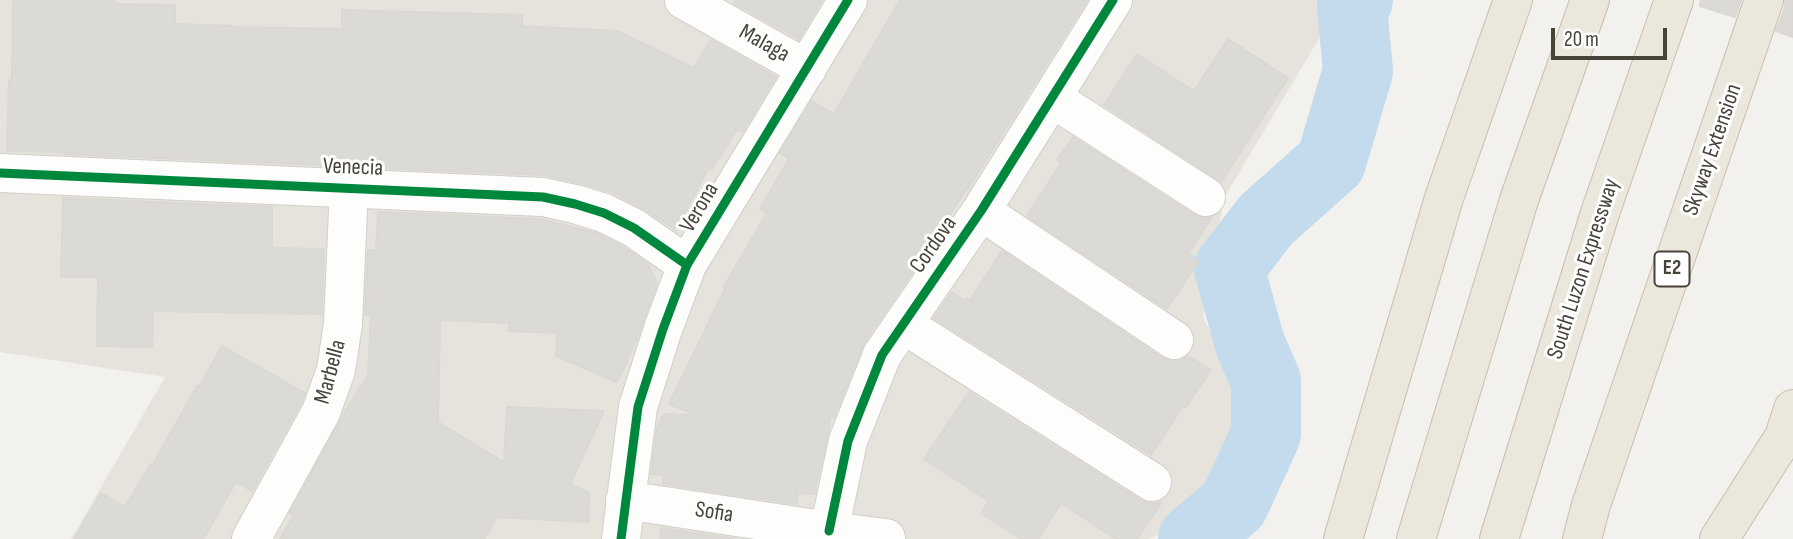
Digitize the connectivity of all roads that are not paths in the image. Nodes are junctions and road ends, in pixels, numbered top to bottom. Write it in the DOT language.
graph roads {
  1 [pos="684,0"];
  2 [pos="848,0"];
  3 [pos="1113,0"];
  4 [pos="1513,0"];
  5 [pos="1590,0"];
  6 [pos="1674,0"];
  7 [pos="1764,0"];
  8 [pos="807,69"];
  9 [pos="1052,97"];
  10 [pos="0,173"];
  11 [pos="349,187"];
  12 [pos="1206,197"];
  13 [pos="981,211"];
  14 [pos="687,265"];
  15 [pos="903,324"];
  16 [pos="1174,340"];
  17 [pos="1793,409"];
  18 [pos="1152,482"];
  19 [pos="625,500"];
  20 [pos="829,531"];
  21 [pos="886,538"];
  22 [pos="251,539"];
  23 [pos="621,539"];
  24 [pos="1343,539"];
  25 [pos="1416,539"];
  26 [pos="1499,539"];
  27 [pos="1582,539"];
  28 [pos="1719,539"];
  1 -- 8 [label="street, Malaga"];
  2 -- 8 [label="street, Verona"];
  3 -- 9 [label="street, Cordova"];
  4 -- 24 [label="highway"];
  5 -- 25 [label="highway"];
  6 -- 26 [label="highway, South Luzon Expressway"];
  7 -- 27 [label="highway, Skyway Extension / E2"];
  8 -- 14 [label="street, Verona"];
  9 -- 12 [label="street"];
  9 -- 13 [label="street, Cordova"];
  10 -- 11 [label="street, Venecia"];
  11 -- 14 [label="street, Venecia"];
  11 -- 22 [label="street, Marbella"];
  13 -- 15 [label="street, Cordova"];
  13 -- 16 [label="street"];
  14 -- 19 [label="street, Verona"];
  15 -- 18 [label="street"];
  15 -- 20 [label="street, Cordova"];
  17 -- 28 [label="highway"];
  19 -- 20 [label="street, Sofia"];
  19 -- 23 [label="street, Verona"];
  20 -- 21 [label="street, Sofia"];
}
